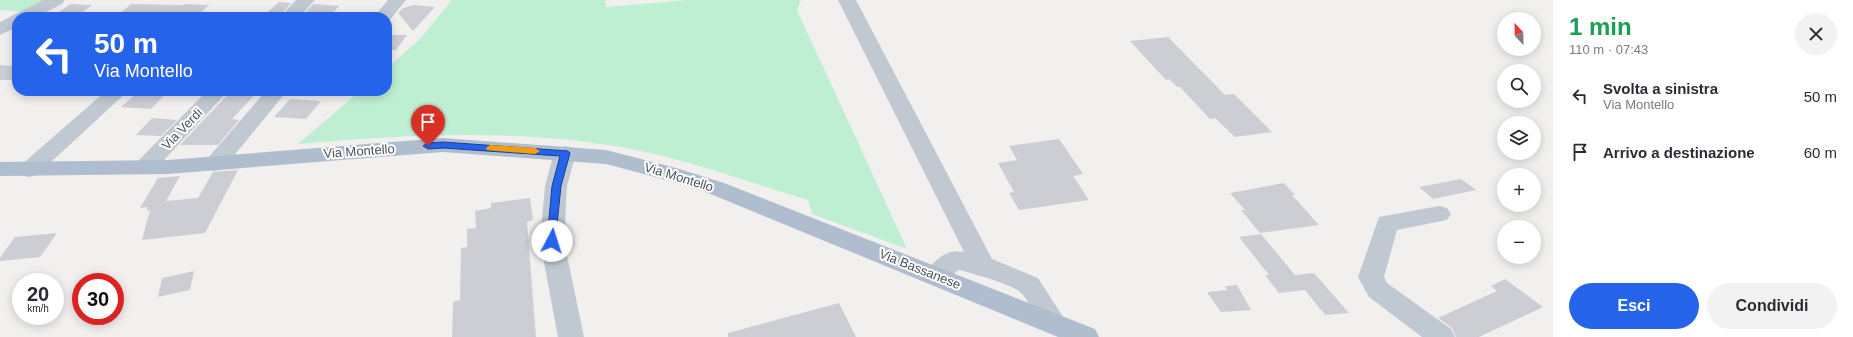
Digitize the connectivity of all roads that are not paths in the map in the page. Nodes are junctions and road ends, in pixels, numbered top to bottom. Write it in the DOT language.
graph roads {
  1 [pos="56,0"];
  2 [pos="306,0"];
  3 [pos="397,0"];
  4 [pos="847,0"];
  5 [pos="32,12"];
  6 [pos="294,12"];
  7 [pos="387,12"];
  8 [pos="12,23"];
  9 [pos="0,30"];
  10 [pos="112,96"];
  11 [pos="213,96"];
  12 [pos="272,96"];
  13 [pos="565,153"];
  14 [pos="215,164"];
  15 [pos="145,167"];
  16 [pos="0,169"];
  17 [pos="29,170"];
  18 [pos="754,202"];
  19 [pos="1438,214"];
  20 [pos="983,266"];
  21 [pos="936,276"];
  22 [pos="1054,323"];
  23 [pos="571,337"];
  24 [pos="1086,337"];
  25 [pos="1442,337"];
  1 -- 5 [label="street"];
  2 -- 6 [label="street"];
  3 -- 7 [label="street"];
  4 -- 20 [label="street"];
  8 -- 9 [label="street"];
  10 -- 17 [label="street"];
  11 -- 15 [label="street, Via Verdi"];
  12 -- 14 [label="street"];
  13 -- 14 [label="main road, Via Montello"];
  13 -- 18 [label="main road, Via Montello"];
  13 -- 23 [label="street"];
  14 -- 15 [label="main road, Via Montello"];
  15 -- 17 [label="main road, Via Montello"];
  16 -- 17 [label="main road, Via Montello"];
  18 -- 21 [label="main road, Via Bassanese"];
  19 -- 25 [label="street"];
  20 -- 21 [label="street"];
  20 -- 22 [label="street"];
  21 -- 22 [label="main road, Via Bassanese"];
  22 -- 24 [label="main road, Via Bassanese"];
}
